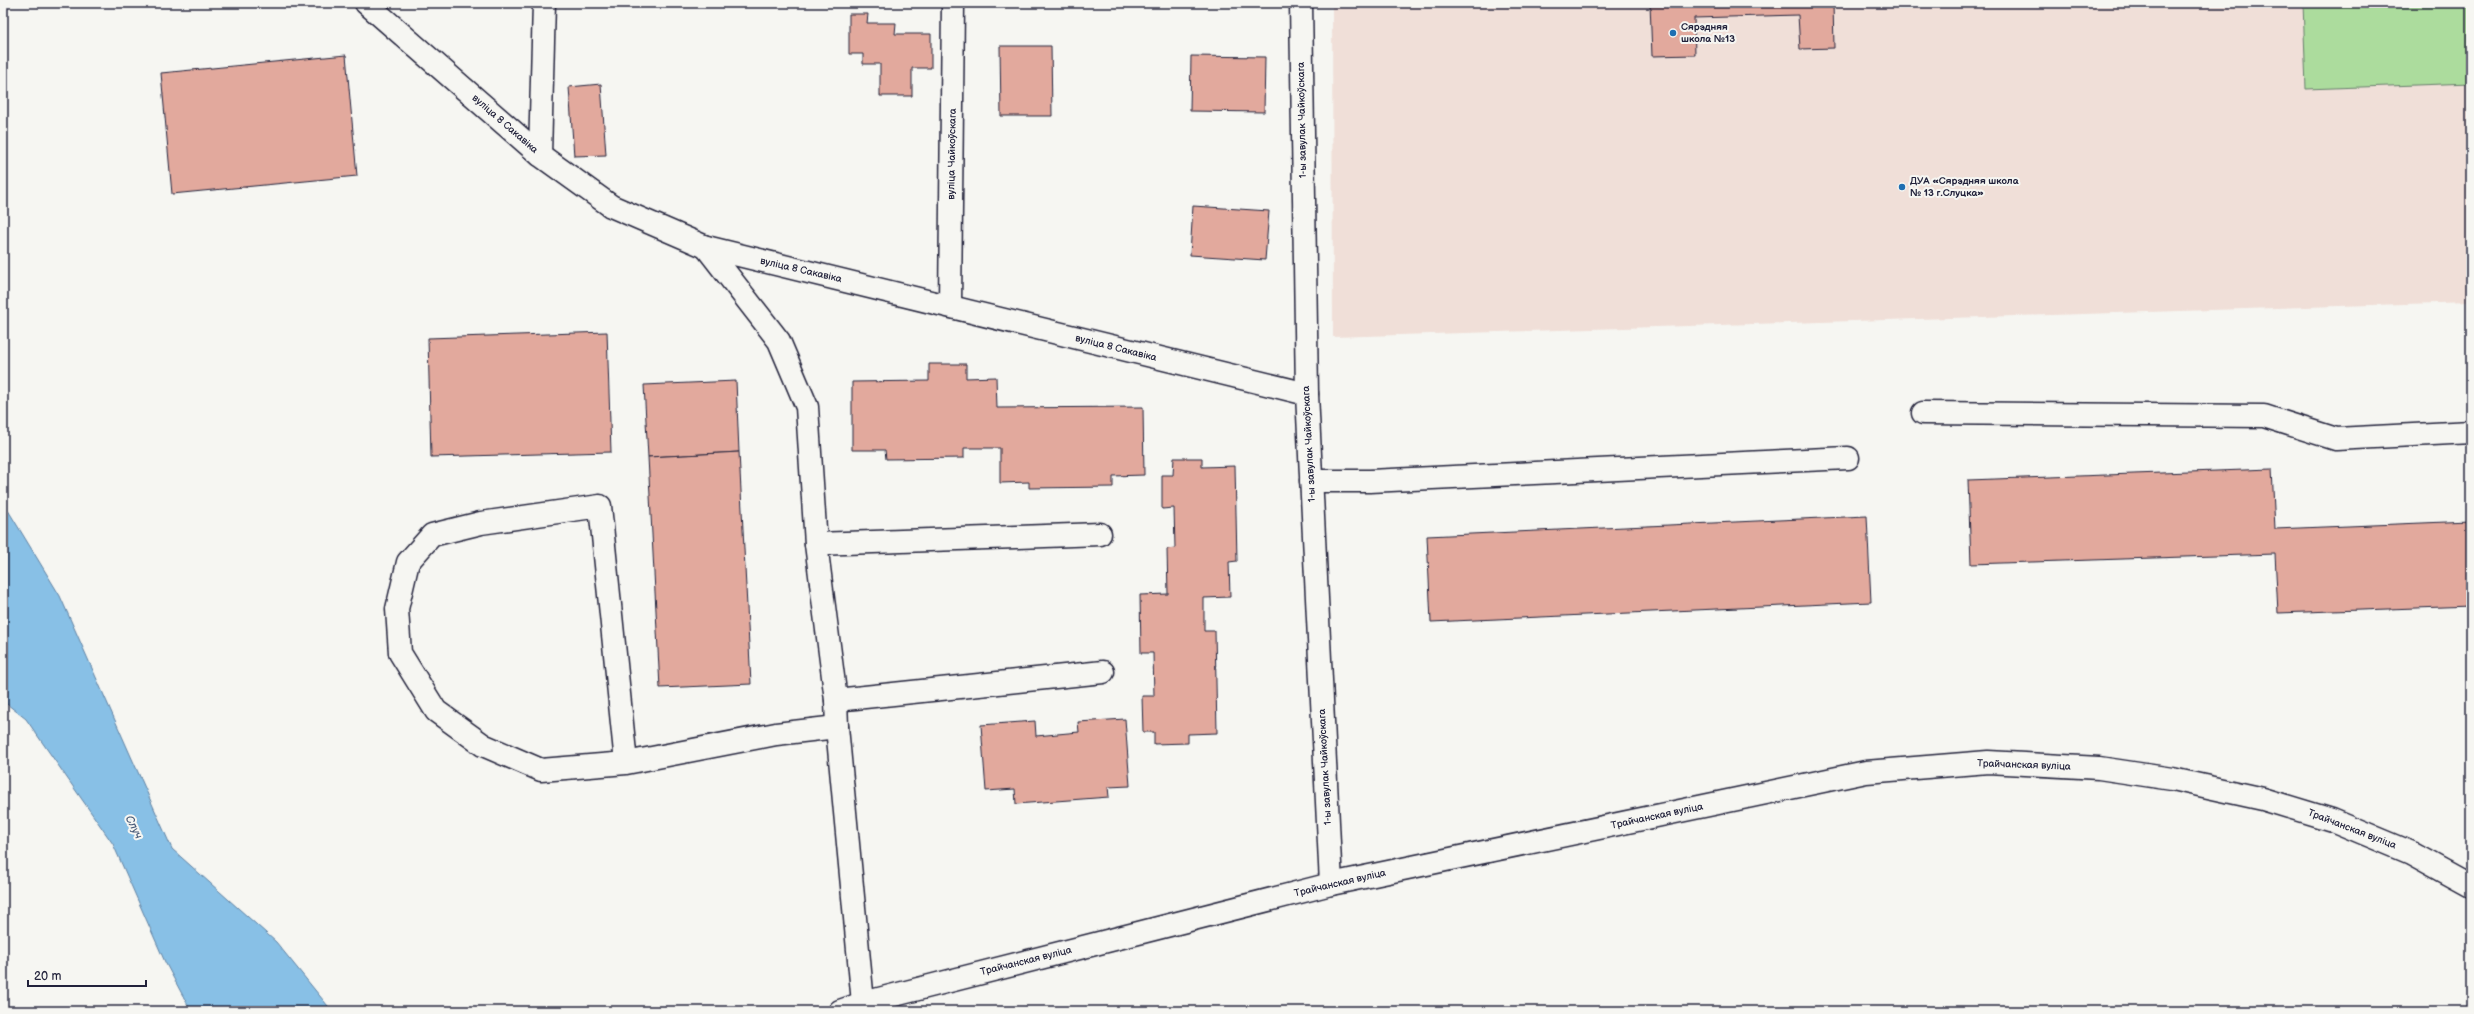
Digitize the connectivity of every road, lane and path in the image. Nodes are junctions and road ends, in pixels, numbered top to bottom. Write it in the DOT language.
graph roads {
  1 [pos="366,3"];
  2 [pos="544,3"];
  3 [pos="953,3"];
  4 [pos="1301,3"];
  5 [pos="540,155"];
  6 [pos="706,247"];
  7 [pos="950,306"];
  8 [pos="1306,394"];
  9 [pos="1923,413"];
  10 [pos="2471,432"];
  11 [pos="1848,458"];
  12 [pos="1311,481"];
  13 [pos="1100,534"];
  14 [pos="816,544"];
  15 [pos="1103,672"];
  16 [pos="836,700"];
  17 [pos="837,727"];
  18 [pos="626,762"];
  19 [pos="1330,884"];
  20 [pos="2471,886"];
  21 [pos="863,1003"];
  22 [pos="840,1011"];
  1 -- 5 [label="street, вуліца 8 Сакавіка"];
  2 -- 5 [label="street"];
  3 -- 7 [label="street, вуліца Чайкоўскага"];
  4 -- 8 [label="street, 1-ы завулак Чайкоўскага"];
  5 -- 6 [label="street, вуліца 8 Сакавіка"];
  6 -- 7 [label="street, вуліца 8 Сакавіка"];
  6 -- 14 [label="street"];
  7 -- 8 [label="street, вуліца 8 Сакавіка"];
  8 -- 12 [label="street, 1-ы завулак Чайкоўскага"];
  9 -- 10 [label="street"];
  11 -- 12 [label="street"];
  12 -- 19 [label="street, 1-ы завулак Чайкоўскага"];
  13 -- 14 [label="street"];
  14 -- 16 [label="street"];
  15 -- 16 [label="street"];
  16 -- 17 [label="street"];
  17 -- 18 [label="street"];
  17 -- 21 [label="street"];
  18 -- 18 [label="street"];
  19 -- 20 [label="street, Трайчанская вуліца"];
  19 -- 21 [label="street, Трайчанская вуліца"];
  21 -- 22 [label="street, Трайчанская вуліца"];
}
